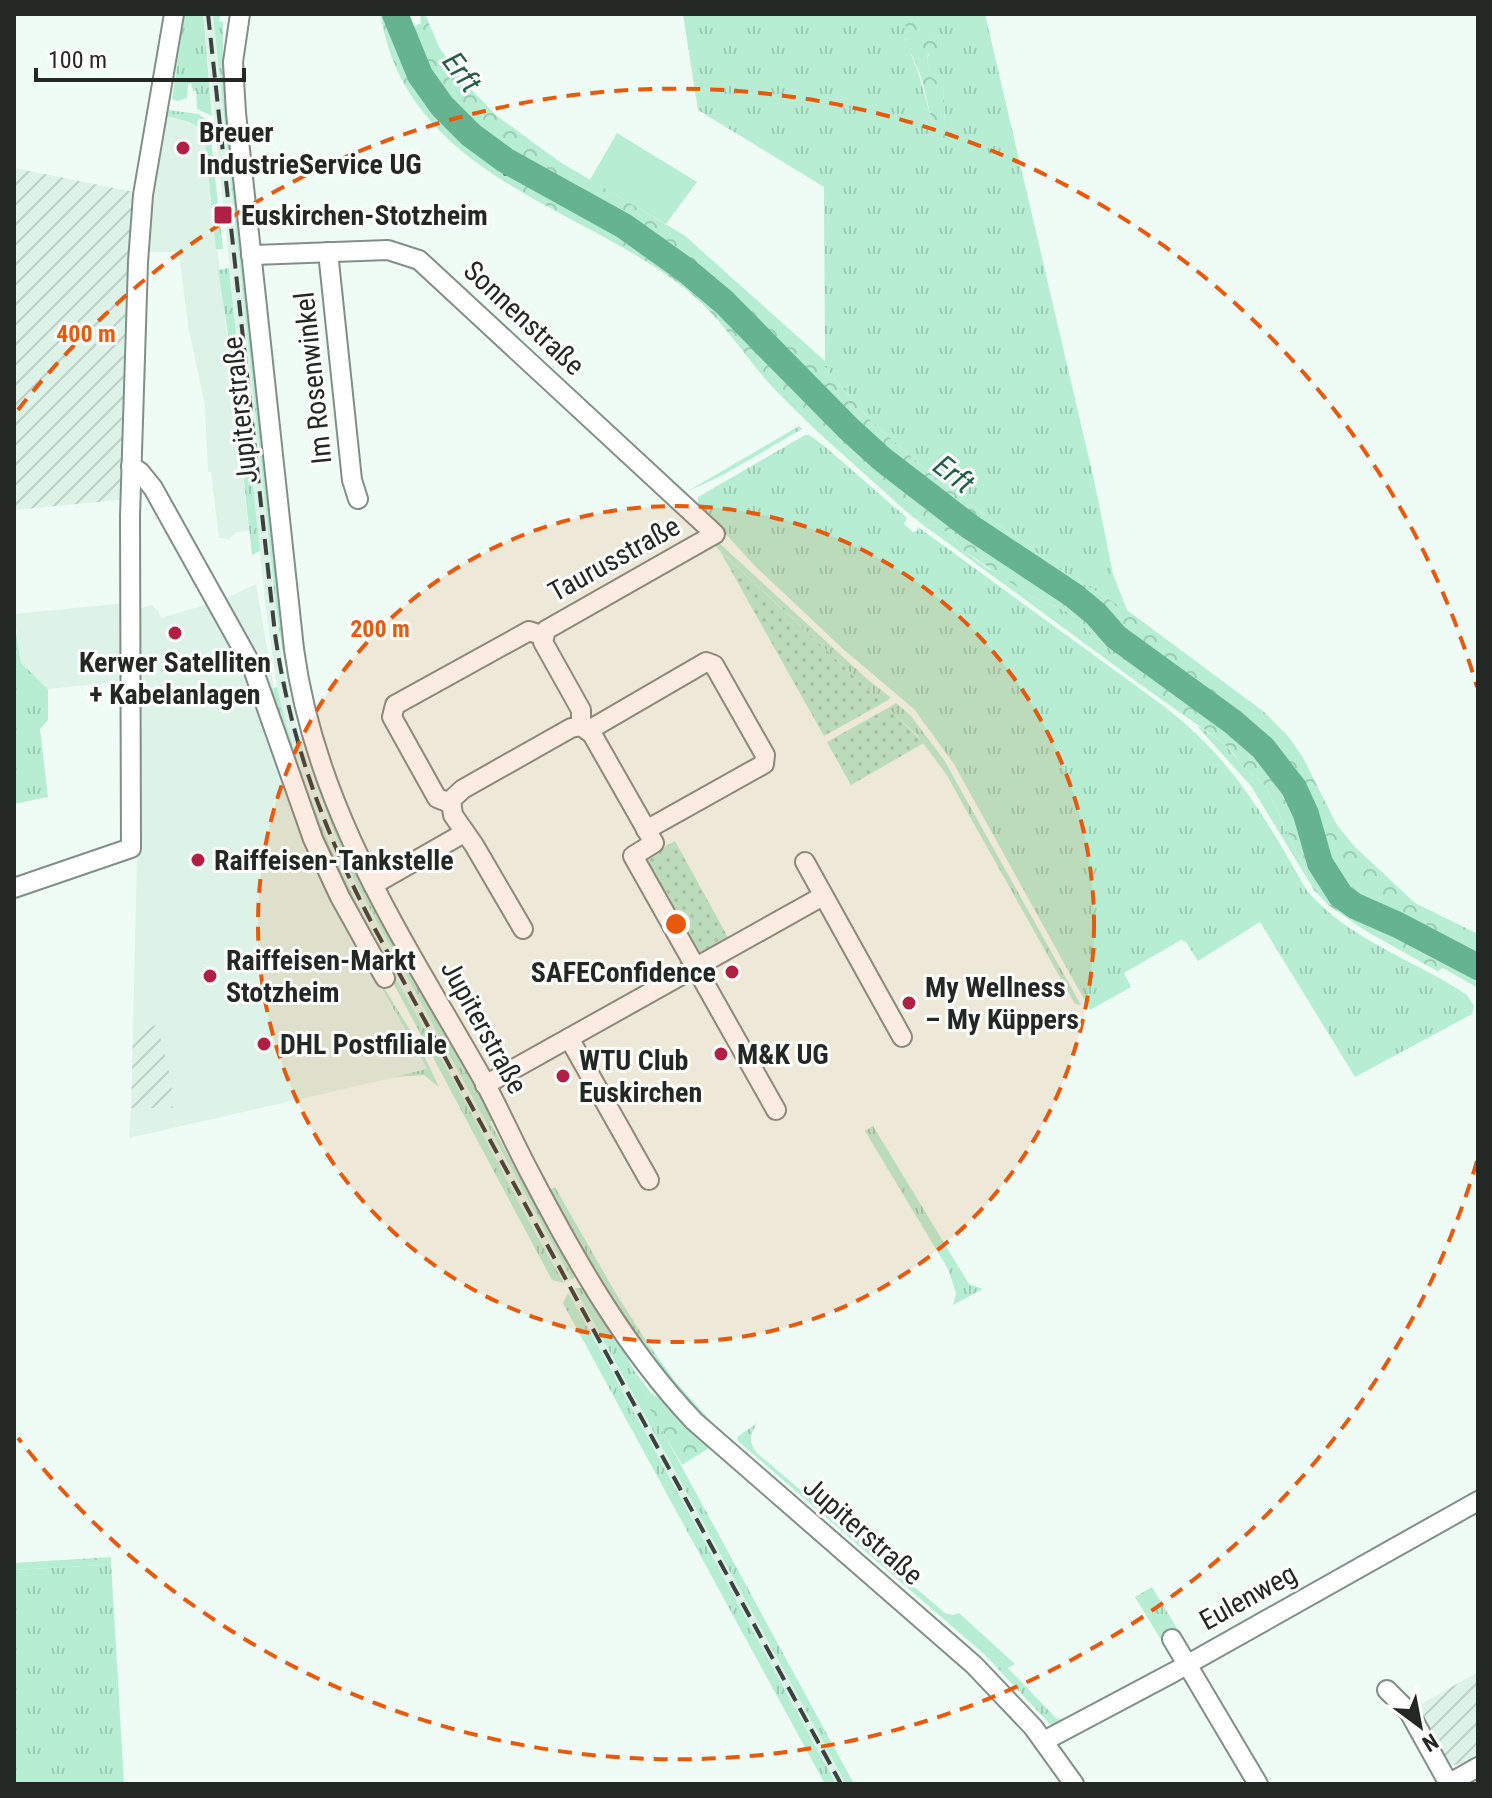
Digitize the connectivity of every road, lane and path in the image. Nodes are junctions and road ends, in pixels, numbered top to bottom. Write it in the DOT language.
graph roads {
  1 [pos="174,14"];
  2 [pos="240,14"];
  3 [pos="328,252"];
  4 [pos="251,255"];
  5 [pos="131,466"];
  6 [pos="358,499"];
  7 [pos="715,534"];
  8 [pos="544,636"];
  9 [pos="585,728"];
  10 [pos="450,803"];
  11 [pos="646,830"];
  12 [pos="464,833"];
  13 [pos="805,862"];
  14 [pos="373,885"];
  15 [pos="14,888"];
  16 [pos="823,896"];
  17 [pos="523,929"];
  18 [pos="696,966"];
  19 [pos="385,978"];
  20 [pos="902,1037"];
  21 [pos="569,1038"];
  22 [pos="485,1085"];
  23 [pos="776,1110"];
  24 [pos="649,1180"];
  25 [pos="1476,1506"];
  26 [pos="1172,1639"];
  27 [pos="1187,1664"];
  28 [pos="1387,1690"];
  29 [pos="1044,1741"];
  30 [pos="1478,1767"];
  31 [pos="1074,1784"];
  32 [pos="1258,1784"];
  33 [pos="1448,1784"];
  1 -- 5 [label="street"];
  2 -- 4 [label="street, Jupiterstraße"];
  3 -- 4 [label="street, Sonnenstraße"];
  3 -- 6 [label="street, Im Rosenwinkel"];
  3 -- 7 [label="street, Sonnenstraße"];
  4 -- 14 [label="street, Jupiterstraße"];
  5 -- 15 [label="street"];
  5 -- 19 [label="street"];
  7 -- 8 [label="street, Taurusstraße"];
  8 -- 9 [label="street, Taurusstraße"];
  8 -- 10 [label="street, Taurusstraße"];
  9 -- 10 [label="street"];
  9 -- 11 [label="street, Taurusstraße"];
  9 -- 11 [label="street"];
  10 -- 12 [label="street, Taurusstraße"];
  11 -- 18 [label="street"];
  12 -- 14 [label="street"];
  12 -- 17 [label="street, Taurusstraße"];
  13 -- 16 [label="street"];
  14 -- 22 [label="street, Jupiterstraße"];
  16 -- 18 [label="street"];
  16 -- 20 [label="street"];
  18 -- 21 [label="street"];
  18 -- 23 [label="street"];
  21 -- 22 [label="street"];
  21 -- 24 [label="street"];
  22 -- 29 [label="street, Jupiterstraße"];
  25 -- 27 [label="street, Eulenweg"];
  26 -- 27 [label="street"];
  27 -- 29 [label="street, Eulenweg"];
  27 -- 32 [label="street"];
  28 -- 33 [label="street"];
  29 -- 31 [label="street, Jupiterstraße"];
  30 -- 33 [label="street"];
}
